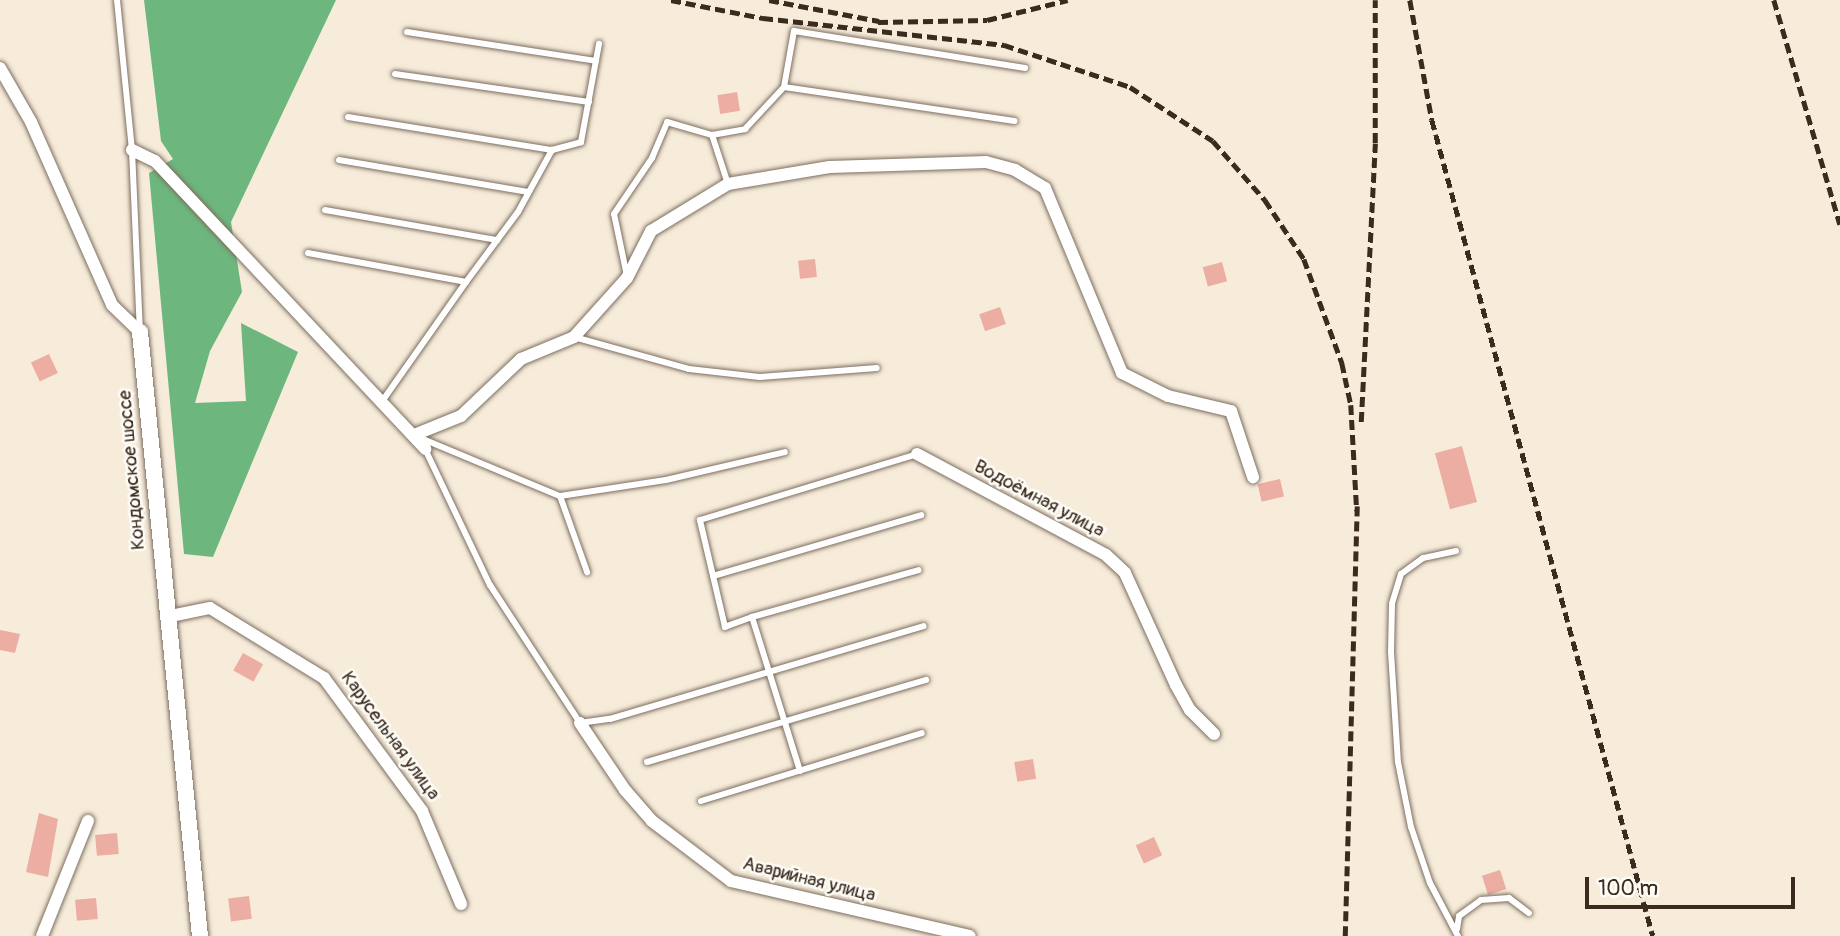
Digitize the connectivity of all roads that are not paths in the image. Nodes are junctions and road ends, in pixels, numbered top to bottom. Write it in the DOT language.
graph roads {
  1 [pos="117,0"];
  2 [pos="407,32"];
  3 [pos="599,44"];
  4 [pos="596,61"];
  5 [pos="0,68"];
  6 [pos="1025,68"];
  7 [pos="395,75"];
  8 [pos="784,87"];
  9 [pos="589,102"];
  10 [pos="348,117"];
  11 [pos="1015,121"];
  12 [pos="712,135"];
  13 [pos="132,150"];
  14 [pos="552,150"];
  15 [pos="339,160"];
  16 [pos="728,184"];
  17 [pos="528,192"];
  18 [pos="325,210"];
  19 [pos="497,240"];
  20 [pos="307,253"];
  21 [pos="627,278"];
  22 [pos="466,282"];
  23 [pos="140,332"];
  24 [pos="574,337"];
  25 [pos="877,368"];
  26 [pos="383,400"];
  27 [pos="414,435"];
  28 [pos="425,449"];
  29 [pos="785,452"];
  30 [pos="917,454"];
  31 [pos="1252,477"];
  32 [pos="560,496"];
  33 [pos="921,515"];
  34 [pos="1456,551"];
  35 [pos="919,570"];
  36 [pos="587,572"];
  37 [pos="713,576"];
  38 [pos="166,617"];
  39 [pos="752,617"];
  40 [pos="923,626"];
  41 [pos="769,672"];
  42 [pos="926,680"];
  43 [pos="784,719"];
  44 [pos="580,723"];
  45 [pos="922,733"];
  46 [pos="1214,734"];
  47 [pos="647,762"];
  48 [pos="800,771"];
  49 [pos="701,801"];
  50 [pos="88,821"];
  51 [pos="461,904"];
  52 [pos="1529,913"];
  53 [pos="1458,935"];
  54 [pos="42,936"];
  55 [pos="200,936"];
  56 [pos="970,936"];
  1 -- 13 [label="lane, Кондомское шоссе"];
  2 -- 4 [label="lane"];
  3 -- 4 [label="lane"];
  4 -- 9 [label="lane"];
  5 -- 23 [label="street"];
  6 -- 8 [label="lane"];
  7 -- 9 [label="lane"];
  8 -- 11 [label="lane"];
  8 -- 12 [label="lane"];
  9 -- 14 [label="lane"];
  10 -- 14 [label="lane"];
  12 -- 16 [label="lane"];
  12 -- 21 [label="lane"];
  13 -- 23 [label="lane, Кондомское шоссе"];
  13 -- 26 [label="street"];
  14 -- 17 [label="lane"];
  15 -- 17 [label="lane"];
  16 -- 21 [label="street"];
  16 -- 31 [label="street"];
  17 -- 19 [label="lane"];
  18 -- 19 [label="lane"];
  19 -- 22 [label="lane"];
  20 -- 22 [label="lane"];
  21 -- 24 [label="street"];
  22 -- 26 [label="lane"];
  23 -- 38 [label="street, Кондомское шоссе"];
  24 -- 25 [label="lane"];
  24 -- 27 [label="street"];
  26 -- 27 [label="street"];
  27 -- 28 [label="street"];
  27 -- 32 [label="lane"];
  28 -- 44 [label="lane"];
  29 -- 32 [label="lane"];
  30 -- 37 [label="lane"];
  30 -- 46 [label="street, Водоёмная улица"];
  32 -- 36 [label="lane"];
  33 -- 37 [label="lane"];
  34 -- 53 [label="lane"];
  35 -- 39 [label="lane"];
  37 -- 39 [label="lane"];
  38 -- 51 [label="street, Карусельная улица"];
  38 -- 55 [label="street, Кондомское шоссе"];
  39 -- 41 [label="lane"];
  40 -- 41 [label="lane"];
  41 -- 43 [label="lane"];
  41 -- 44 [label="lane"];
  42 -- 43 [label="lane"];
  43 -- 47 [label="lane"];
  43 -- 48 [label="lane"];
  44 -- 56 [label="street, Аварийная улица"];
  45 -- 48 [label="lane"];
  48 -- 49 [label="lane"];
  50 -- 54 [label="street"];
  52 -- 53 [label="lane"];
}
